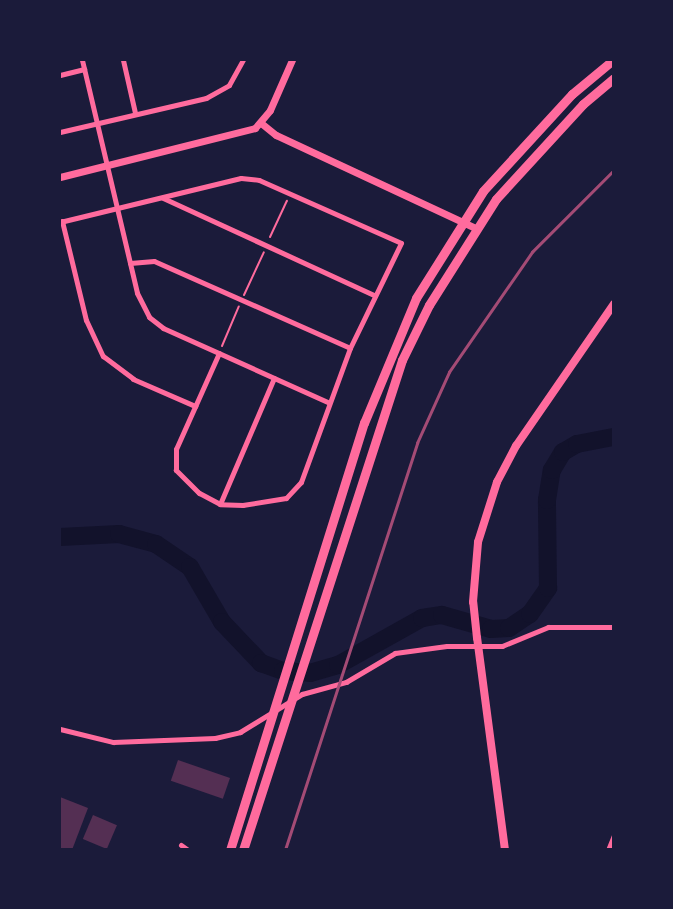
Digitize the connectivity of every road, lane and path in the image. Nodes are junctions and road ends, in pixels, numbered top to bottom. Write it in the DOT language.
graph roads {
  1 [pos="82,60"];
  2 [pos="123,60"];
  3 [pos="243,60"];
  4 [pos="292,60"];
  5 [pos="613,60"];
  6 [pos="84,69"];
  7 [pos="60,75"];
  8 [pos="614,78"];
  9 [pos="135,113"];
  10 [pos="261,123"];
  11 [pos="97,124"];
  12 [pos="60,132"];
  13 [pos="106,166"];
  14 [pos="60,177"];
  15 [pos="290,194"];
  16 [pos="163,198"];
  17 [pos="117,207"];
  18 [pos="463,220"];
  19 [pos="61,222"];
  20 [pos="475,228"];
  21 [pos="265,247"];
  22 [pos="130,263"];
  23 [pos="374,295"];
  24 [pos="242,300"];
  25 [pos="614,304"];
  26 [pos="350,348"];
  27 [pos="219,353"];
  28 [pos="274,378"];
  29 [pos="328,402"];
  30 [pos="195,407"];
  31 [pos="220,504"];
  32 [pos="614,626"];
  33 [pos="60,729"];
  34 [pos="614,835"];
  35 [pos="181,845"];
  36 [pos="188,849"];
  37 [pos="230,849"];
  38 [pos="243,849"];
  39 [pos="505,849"];
  40 [pos="608,849"];
  1 -- 6 [label="street"];
  2 -- 9 [label="street"];
  3 -- 9 [label="street"];
  4 -- 10 [label="street"];
  5 -- 18 [label="highway"];
  6 -- 7 [label="street"];
  6 -- 11 [label="street"];
  8 -- 20 [label="highway"];
  9 -- 11 [label="street"];
  10 -- 13 [label="street"];
  10 -- 18 [label="street"];
  11 -- 12 [label="street"];
  11 -- 13 [label="street"];
  13 -- 14 [label="street"];
  13 -- 17 [label="street"];
  15 -- 16 [label="street"];
  15 -- 21 [label="path"];
  15 -- 23 [label="street"];
  16 -- 17 [label="street"];
  16 -- 21 [label="street"];
  17 -- 19 [label="street"];
  17 -- 22 [label="street"];
  18 -- 20 [label="street"];
  18 -- 37 [label="highway"];
  19 -- 30 [label="street"];
  20 -- 38 [label="highway"];
  21 -- 23 [label="street"];
  21 -- 24 [label="path"];
  22 -- 24 [label="street"];
  22 -- 27 [label="street"];
  23 -- 26 [label="street"];
  24 -- 26 [label="street"];
  24 -- 27 [label="path"];
  25 -- 39 [label="main road"];
  26 -- 29 [label="street"];
  27 -- 28 [label="street"];
  27 -- 30 [label="street"];
  28 -- 29 [label="street"];
  28 -- 31 [label="street"];
  29 -- 31 [label="street"];
  30 -- 31 [label="street"];
  32 -- 33 [label="street"];
  34 -- 40 [label="street"];
  35 -- 36 [label="street"];
}
